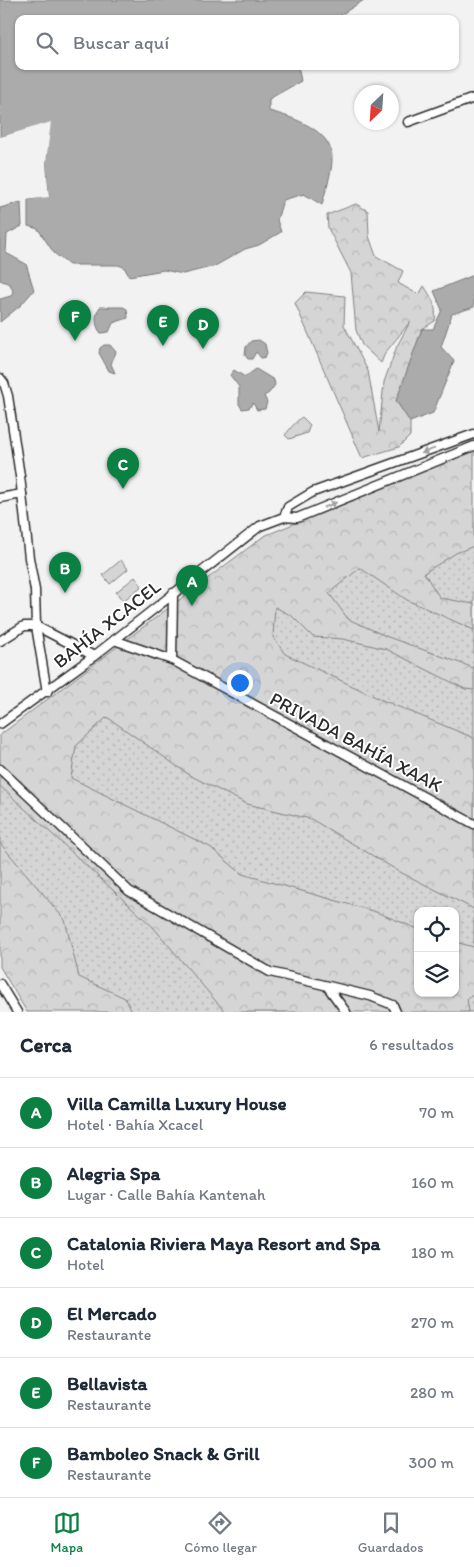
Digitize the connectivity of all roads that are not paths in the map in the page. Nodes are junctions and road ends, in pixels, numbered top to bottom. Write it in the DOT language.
graph roads {
  1 [pos="474,98"];
  2 [pos="408,122"];
  3 [pos="0,378"];
  4 [pos="474,434"];
  5 [pos="474,446"];
  6 [pos="22,494"];
  7 [pos="0,498"];
  8 [pos="284,517"];
  9 [pos="173,594"];
  10 [pos="36,626"];
  11 [pos="114,640"];
  12 [pos="0,641"];
  13 [pos="94,656"];
  14 [pos="172,660"];
  15 [pos="47,692"];
  16 [pos="0,724"];
  17 [pos="0,769"];
  18 [pos="474,824"];
  19 [pos="0,984"];
  20 [pos="327,986"];
  21 [pos="17,1012"];
  22 [pos="346,1012"];
  23 [pos="396,1012"];
  1 -- 2 [label="street"];
  3 -- 6 [label="street"];
  4 -- 8 [label="street, BAHÍA XCACEL, one-way"];
  8 -- 5 [label="street, BAHÍA XCACEL, one-way"];
  6 -- 7 [label="street"];
  6 -- 10 [label="street"];
  8 -- 9 [label="street, BAHÍA XCACEL"];
  9 -- 11 [label="street, BAHÍA XCACEL"];
  9 -- 14 [label="street"];
  10 -- 12 [label="street"];
  10 -- 13 [label="street"];
  10 -- 15 [label="street"];
  11 -- 13 [label="street, BAHÍA XCACEL"];
  11 -- 14 [label="street, PRIVADA BAHÍA XAAK"];
  13 -- 15 [label="street, BAHÍA XCACEL"];
  14 -- 18 [label="street, PRIVADA BAHÍA XAAK"];
  15 -- 16 [label="street, BAHÍA XCACEL"];
  17 -- 20 [label="street"];
  19 -- 21 [label="street"];
  20 -- 22 [label="street"];
  20 -- 23 [label="street"];
}
